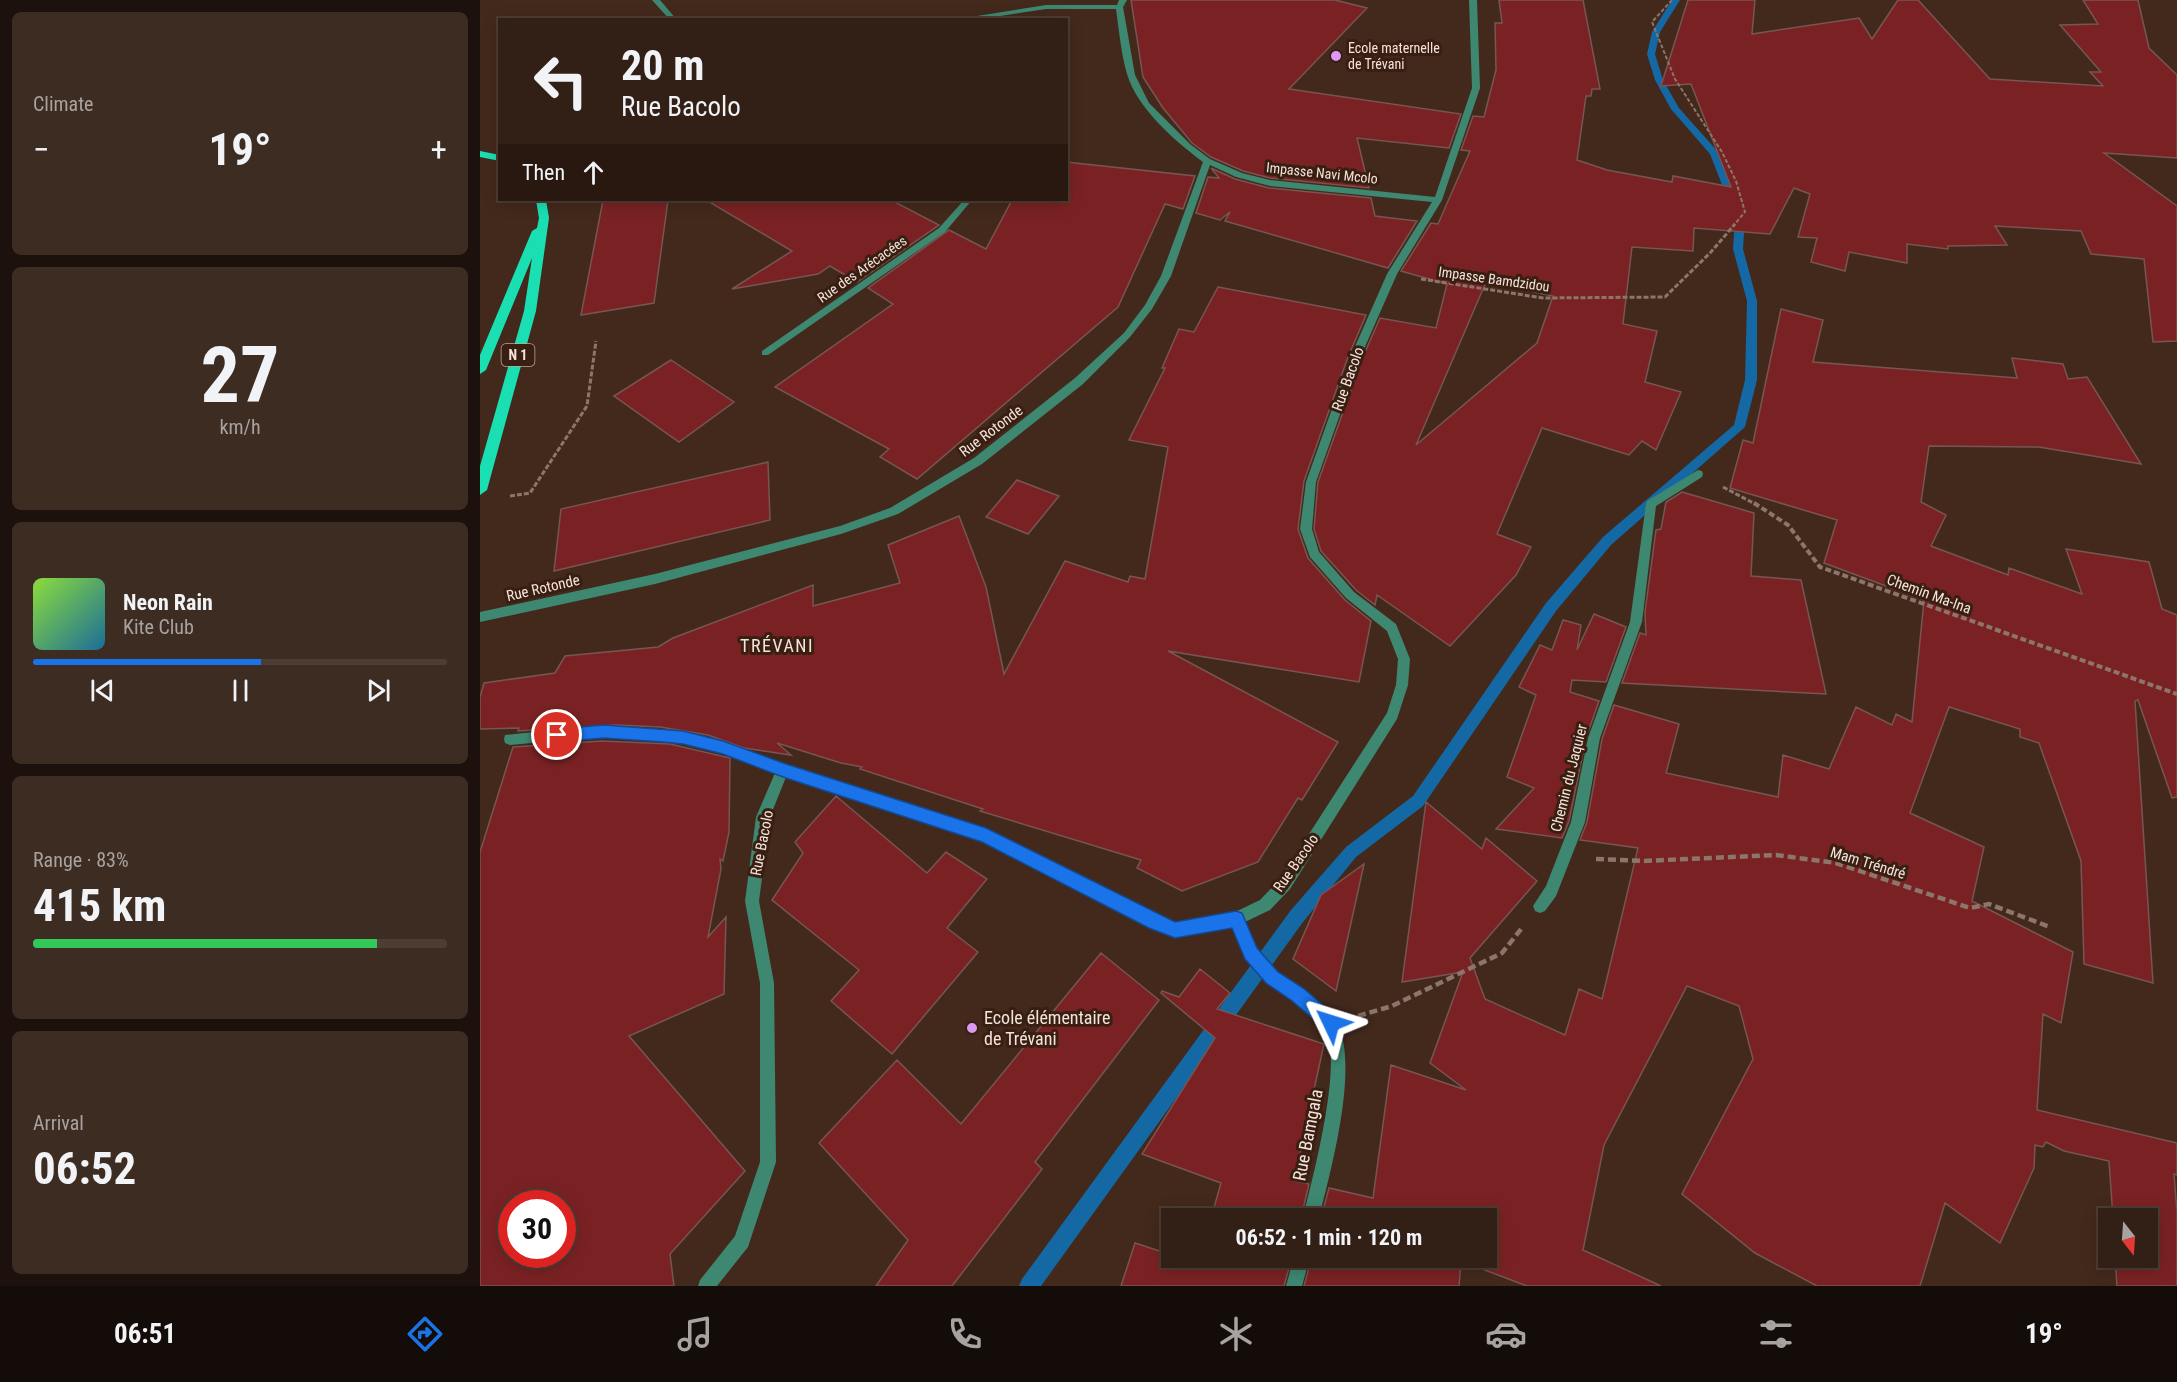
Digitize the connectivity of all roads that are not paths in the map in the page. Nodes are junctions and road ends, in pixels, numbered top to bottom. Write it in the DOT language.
graph roads {
  1 [pos="656,0"];
  2 [pos="1473,0"];
  3 [pos="1121,3"];
  4 [pos="672,18"];
  5 [pos="978,18"];
  6 [pos="480,154"];
  7 [pos="498,158"];
  8 [pos="1207,161"];
  9 [pos="1438,200"];
  10 [pos="542,201"];
  11 [pos="967,201"];
  12 [pos="544,218"];
  13 [pos="765,353"];
  14 [pos="480,370"];
  15 [pos="1698,474"];
  16 [pos="480,490"];
  17 [pos="480,618"];
  18 [pos="510,739"];
  19 [pos="783,770"];
  20 [pos="1540,906"];
  21 [pos="1236,919"];
  22 [pos="1313,1208"];
  23 [pos="1299,1268"];
  24 [pos="706,1286"];
  25 [pos="1294,1286"];
  1 -- 4 [label="street"];
  2 -- 9 [label="street, Rue Bacolo"];
  3 -- 5 [label="street"];
  3 -- 8 [label="street"];
  6 -- 7 [label="main road"];
  8 -- 9 [label="street, Impasse Navi Mcolo"];
  8 -- 17 [label="street, Rue Rotonde"];
  9 -- 21 [label="street, Rue Bacolo"];
  10 -- 12 [label="main road, N 1"];
  11 -- 13 [label="street, Rue des Arécacées"];
  12 -- 14 [label="main road, N 1"];
  12 -- 16 [label="main road, N 1"];
  15 -- 20 [label="street, Chemin du Jaquier"];
  18 -- 19 [label="street"];
  19 -- 21 [label="street, Rue Bacolo"];
  19 -- 24 [label="street, Rue Bacolo"];
  21 -- 22 [label="street, Rue Bamgala"];
  23 -- 25 [label="street"];
}
